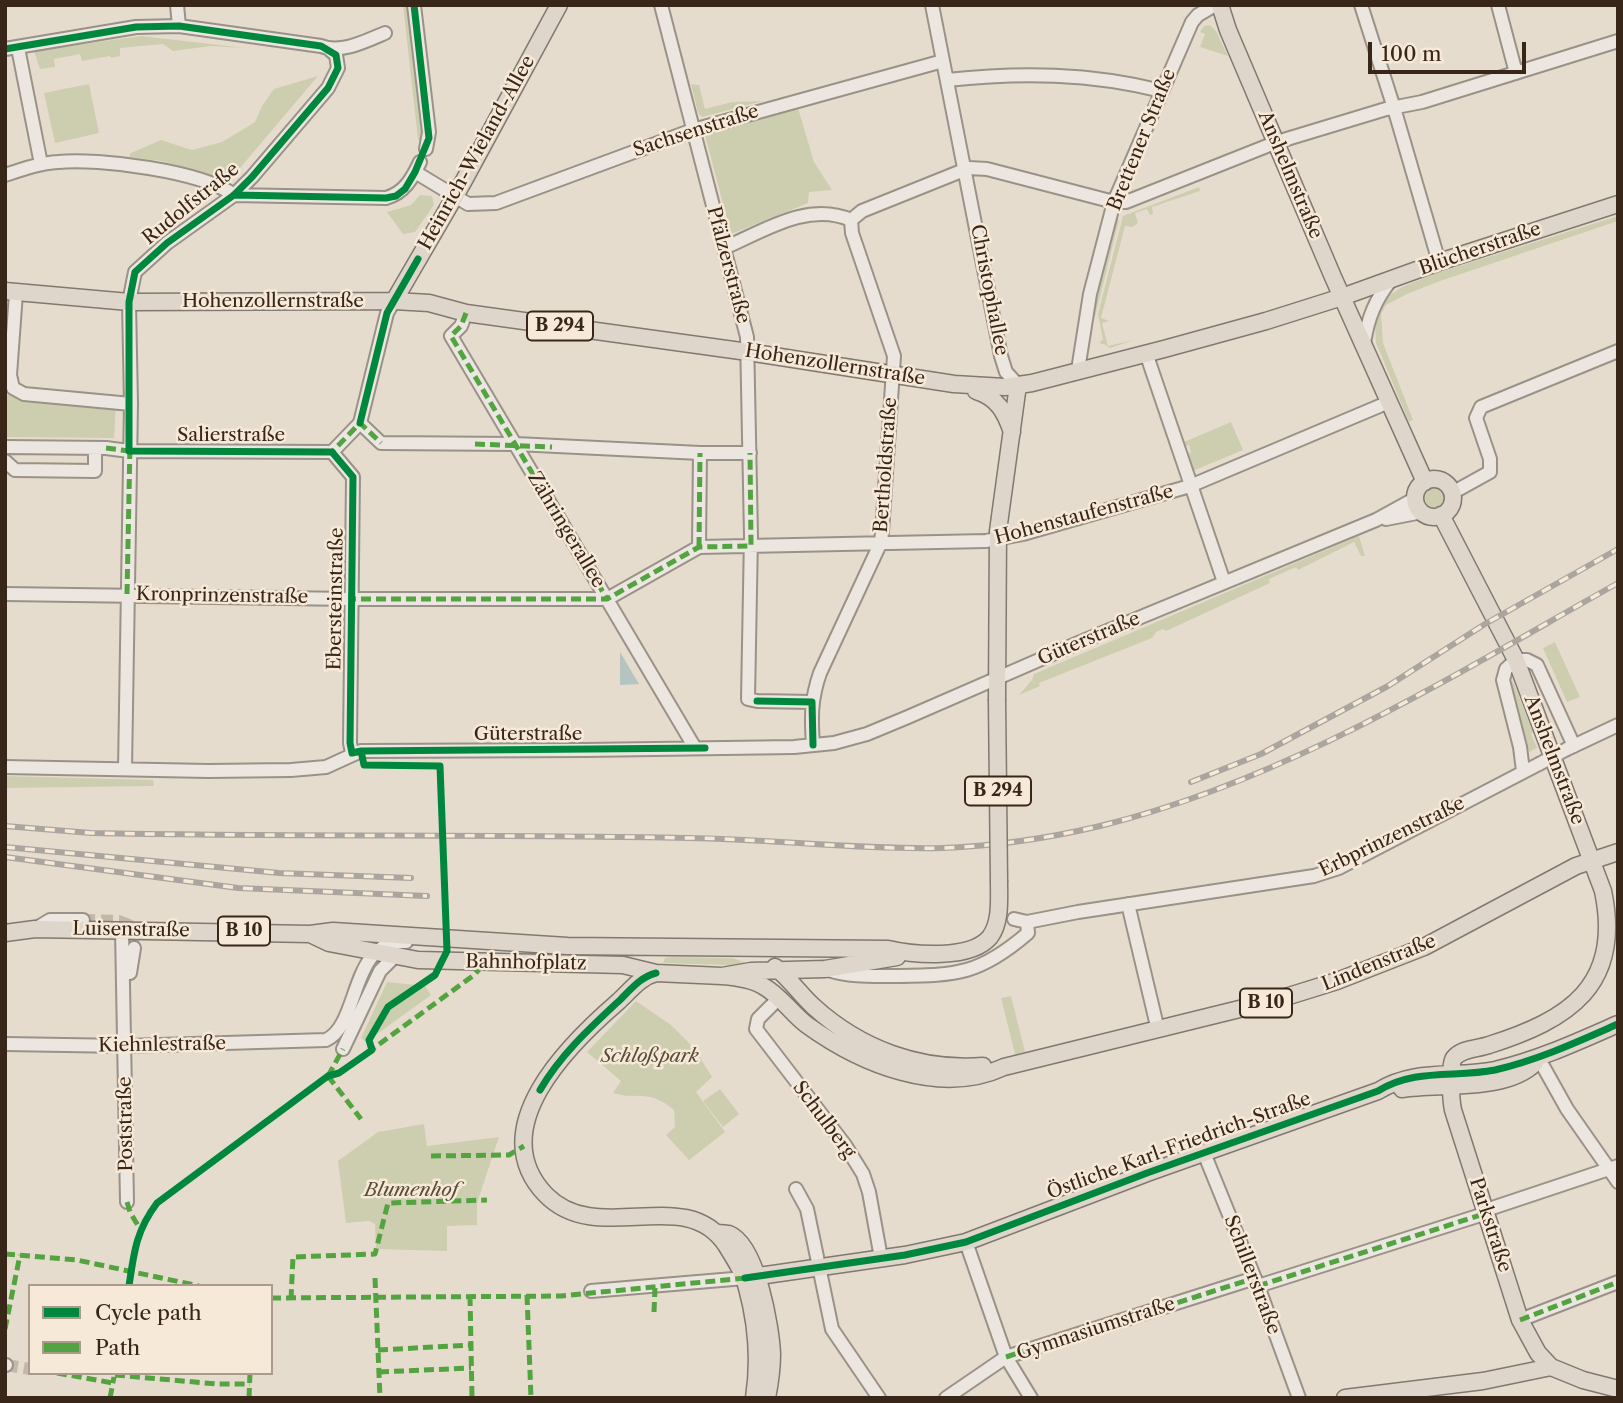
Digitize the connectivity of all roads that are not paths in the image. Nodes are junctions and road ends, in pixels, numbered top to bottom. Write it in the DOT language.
graph roads {
  1 [pos="177,5"];
  2 [pos="414,5"];
  3 [pos="559,5"];
  4 [pos="662,5"];
  5 [pos="932,5"];
  6 [pos="1218,5"];
  7 [pos="1361,5"];
  8 [pos="1498,5"];
  9 [pos="179,26"];
  10 [pos="385,33"];
  11 [pos="1618,41"];
  12 [pos="358,44"];
  13 [pos="11,49"];
  14 [pos="330,50"];
  15 [pos="943,61"];
  16 [pos="338,68"];
  17 [pos="1516,73"];
  18 [pos="947,80"];
  19 [pos="1162,91"];
  20 [pos="1394,108"];
  21 [pos="693,130"];
  22 [pos="1278,142"];
  23 [pos="426,149"];
  24 [pos="41,164"];
  25 [pos="965,169"];
  26 [pos="5,175"];
  27 [pos="234,195"];
  28 [pos="454,197"];
  29 [pos="1114,202"];
  30 [pos="1618,204"];
  31 [pos="851,220"];
  32 [pos="724,248"];
  33 [pos="1439,262"];
  34 [pos="1391,280"];
  35 [pos="11,292"];
  36 [pos="1342,297"];
  37 [pos="394,301"];
  38 [pos="129,302"];
  39 [pos="463,319"];
  40 [pos="1364,343"];
  41 [pos="1618,351"];
  42 [pos="748,352"];
  43 [pos="1146,353"];
  44 [pos="1078,370"];
  45 [pos="892,374"];
  46 [pos="954,384"];
  47 [pos="1018,385"];
  48 [pos="1389,402"];
  49 [pos="131,404"];
  50 [pos="360,423"];
  51 [pos="1012,433"];
  52 [pos="516,444"];
  53 [pos="5,447"];
  54 [pos="95,448"];
  55 [pos="129,451"];
  56 [pos="332,452"];
  57 [pos="700,453"];
  58 [pos="750,453"];
  59 [pos="5,461"];
  60 [pos="1425,482"];
  61 [pos="1190,486"];
  62 [pos="1452,492"];
  63 [pos="1419,505"];
  64 [pos="1441,515"];
  65 [pos="997,539"];
  66 [pos="881,542"];
  67 [pos="751,546"];
  68 [pos="699,547"];
  69 [pos="1224,582"];
  70 [pos="5,594"];
  71 [pos="128,594"];
  72 [pos="351,599"];
  73 [pos="607,599"];
  74 [pos="1516,660"];
  75 [pos="996,679"];
  76 [pos="811,702"];
  77 [pos="1618,725"];
  78 [pos="813,745"];
  79 [pos="695,748"];
  80 [pos="1571,748"];
  81 [pos="352,753"];
  82 [pos="5,768"];
  83 [pos="125,769"];
  84 [pos="1523,772"];
  85 [pos="1618,852"];
  86 [pos="1591,860"];
  87 [pos="1128,904"];
  88 [pos="1014,919"];
  89 [pos="83,920"];
  90 [pos="5,922"];
  91 [pos="1027,922"];
  92 [pos="35,929"];
  93 [pos="122,930"];
  94 [pos="5,933"];
  95 [pos="310,934"];
  96 [pos="430,938"];
  97 [pos="134,948"];
  98 [pos="658,948"];
  99 [pos="751,949"];
  100 [pos="819,949"];
  101 [pos="375,953"];
  102 [pos="907,953"];
  103 [pos="395,956"];
  104 [pos="635,968"];
  105 [pos="816,970"];
  106 [pos="380,971"];
  107 [pos="780,971"];
  108 [pos="656,973"];
  109 [pos="722,976"];
  110 [pos="778,999"];
  111 [pos="805,999"];
  112 [pos="125,1004"];
  113 [pos="605,1011"];
  114 [pos="1618,1024"];
  115 [pos="1158,1030"];
  116 [pos="5,1044"];
  117 [pos="125,1046"];
  118 [pos="343,1049"];
  119 [pos="1539,1059"];
  120 [pos="1004,1067"];
  121 [pos="1452,1080"];
  122 [pos="1204,1153"];
  123 [pos="1613,1168"];
  124 [pos="1618,1182"];
  125 [pos="796,1189"];
  126 [pos="127,1202"];
  127 [pos="1487,1212"];
  128 [pos="966,1242"];
  129 [pos="881,1258"];
  130 [pos="819,1268"];
  131 [pos="751,1278"];
  132 [pos="1257,1282"];
  133 [pos="1618,1282"];
  134 [pos="591,1291"];
  135 [pos="1520,1320"];
  136 [pos="1006,1357"];
  137 [pos="1551,1367"];
  138 [pos="1618,1389"];
  139 [pos="754,1398"];
  140 [pos="767,1398"];
  141 [pos="879,1398"];
  142 [pos="946,1398"];
  143 [pos="1031,1398"];
  144 [pos="1299,1398"];
  145 [pos="1345,1398"];
  1 -- 9 [label="street"];
  2 -- 23 [label="street"];
  3 -- 28 [label="main road, Heinrich-Wieland-Allee"];
  4 -- 21 [label="street, Pfälzerstraße"];
  5 -- 15 [label="street, Christophallee"];
  6 -- 19 [label="street, Brettener Straße"];
  6 -- 22 [label="main road, Anshelmstraße"];
  7 -- 20 [label="street"];
  8 -- 17 [label="street"];
  9 -- 13 [label="street"];
  9 -- 14 [label="street"];
  10 -- 12 [label="street"];
  11 -- 17 [label="street"];
  12 -- 14 [label="street"];
  12 -- 16 [label="street, Rudolfstraße"];
  13 -- 24 [label="street"];
  14 -- 16 [label="street"];
  15 -- 18 [label="street, Christophallee"];
  15 -- 21 [label="street, Sachsenstraße"];
  16 -- 27 [label="street, Rudolfstraße"];
  17 -- 20 [label="street"];
  18 -- 19 [label="street"];
  18 -- 25 [label="street, Christophallee"];
  19 -- 29 [label="street, Brettener Straße"];
  20 -- 22 [label="street"];
  20 -- 33 [label="street"];
  21 -- 28 [label="street, Sachsenstraße"];
  21 -- 32 [label="street, Pfälzerstraße"];
  22 -- 29 [label="street"];
  22 -- 36 [label="main road, Anshelmstraße"];
  24 -- 26 [label="street"];
  24 -- 27 [label="street"];
  25 -- 29 [label="street"];
  25 -- 31 [label="street"];
  25 -- 47 [label="street, Christophallee"];
  27 -- 28 [label="street"];
  27 -- 38 [label="street, Rudolfstraße"];
  28 -- 37 [label="main road, Heinrich-Wieland-Allee"];
  29 -- 44 [label="street, Brettener Straße"];
  30 -- 33 [label="main road, Blücherstraße"];
  31 -- 32 [label="street"];
  31 -- 45 [label="street, Bertholdstraße"];
  32 -- 42 [label="street, Pfälzerstraße"];
  33 -- 34 [label="main road, Blücherstraße"];
  34 -- 36 [label="main road, Blücherstraße"];
  34 -- 40 [label="street"];
  35 -- 38 [label="main road, Hohenzollernstraße"];
  35 -- 49 [label="street"];
  36 -- 40 [label="main road, Anshelmstraße"];
  36 -- 43 [label="main road, Hohenzollernstraße"];
  37 -- 38 [label="main road, Hohenzollernstraße"];
  37 -- 39 [label="main road, Hohenzollernstraße / B 294"];
  37 -- 50 [label="street"];
  38 -- 49 [label="street, Rudolfstraße"];
  39 -- 42 [label="main road, Hohenzollernstraße / B 294"];
  39 -- 52 [label="street, Zähringerallee"];
  40 -- 48 [label="main road, Anshelmstraße"];
  41 -- 62 [label="street"];
  42 -- 45 [label="main road, Hohenzollernstraße / B 294"];
  42 -- 58 [label="street, Pfälzerstraße"];
  43 -- 44 [label="main road, Hohenzollernstraße"];
  43 -- 61 [label="street"];
  44 -- 47 [label="main road, Hohenzollernstraße"];
  45 -- 46 [label="main road, Hohenzollernstraße / B 294"];
  45 -- 66 [label="street, Bertholdstraße"];
  46 -- 47 [label="main road, Hohenzollernstraße / B 294"];
  46 -- 51 [label="main road, Hohenzollernstraße"];
  47 -- 51 [label="main road, B 294"];
  48 -- 60 [label="main road, Anshelmstraße"];
  48 -- 61 [label="street, Hohenstaufenstraße"];
  49 -- 55 [label="street, Rudolfstraße"];
  50 -- 52 [label="street"];
  50 -- 56 [label="street"];
  51 -- 65 [label="main road, B 294"];
  52 -- 57 [label="street"];
  52 -- 73 [label="street, Zähringerallee"];
  53 -- 54 [label="street, Salierstraße"];
  54 -- 55 [label="street, Salierstraße"];
  54 -- 59 [label="street"];
  55 -- 56 [label="street, Salierstraße"];
  55 -- 71 [label="street, Rudolfstraße"];
  56 -- 72 [label="street, Ebersteinstraße"];
  57 -- 58 [label="street"];
  57 -- 68 [label="street"];
  58 -- 67 [label="street, Pfälzerstraße"];
  60 -- 62 [label="main road"];
  60 -- 63 [label="main road"];
  61 -- 65 [label="street, Hohenstaufenstraße"];
  61 -- 69 [label="street"];
  62 -- 64 [label="main road"];
  63 -- 64 [label="main road"];
  63 -- 69 [label="street, Güterstraße"];
  64 -- 74 [label="main road, Anshelmstraße"];
  65 -- 66 [label="street, Hohenstaufenstraße"];
  65 -- 75 [label="main road, B 294"];
  66 -- 67 [label="street, Hohenstaufenstraße"];
  66 -- 76 [label="street, Bertholdstraße"];
  67 -- 68 [label="street, Hohenstaufenstraße"];
  67 -- 76 [label="street, Pfälzerstraße"];
  68 -- 73 [label="street, Hohenstaufenstraße"];
  69 -- 75 [label="street, Güterstraße"];
  70 -- 71 [label="street, Kronprinzenstraße"];
  71 -- 72 [label="street, Kronprinzenstraße"];
  71 -- 83 [label="street, Rudolfstraße"];
  72 -- 73 [label="street, Kronprinzenstraße"];
  72 -- 81 [label="street, Ebersteinstraße"];
  73 -- 79 [label="street, Zähringerallee"];
  74 -- 80 [label="street, Anshelmstraße"];
  74 -- 84 [label="street, Anshelmstraße"];
  74 -- 86 [label="main road, Anshelmstraße"];
  75 -- 78 [label="street, Güterstraße"];
  75 -- 102 [label="main road, B 294, bridge"];
  76 -- 78 [label="street, Bertholdstraße"];
  77 -- 80 [label="street, Erbprinzenstraße"];
  78 -- 79 [label="street, Güterstraße"];
  79 -- 81 [label="street, Güterstraße"];
  80 -- 84 [label="street, Erbprinzenstraße, bridge"];
  81 -- 83 [label="street, Güterstraße"];
  82 -- 83 [label="street, Güterstraße"];
  84 -- 87 [label="street, Erbprinzenstraße"];
  85 -- 86 [label="main road, Lindenstraße / B 10"];
  86 -- 115 [label="main road, Lindenstraße / B 10"];
  86 -- 121 [label="main road"];
  87 -- 91 [label="street, Erbprinzenstraße"];
  87 -- 115 [label="street"];
  88 -- 91 [label="street, Erbprinzenstraße"];
  89 -- 92 [label="street"];
  90 -- 92 [label="main road, Luisenstraße / B 10"];
  91 -- 105 [label="street"];
  92 -- 93 [label="main road, Luisenstraße / B 10"];
  92 -- 94 [label="main road, Luisenstraße / B 10"];
  93 -- 95 [label="main road, Luisenstraße / B 10"];
  93 -- 112 [label="street, Poststraße"];
  95 -- 96 [label="main road, Luisenstraße / B 10"];
  95 -- 101 [label="main road, Luisenstraße / B 10"];
  96 -- 98 [label="main road, Bahnhofplatz / B 10"];
  96 -- 101 [label="street"];
  97 -- 112 [label="street, Poststraße"];
  98 -- 99 [label="main road, Bahnhofplatz / B 10"];
  98 -- 104 [label="main road"];
  99 -- 100 [label="main road, B 294"];
  99 -- 107 [label="main road, B 10"];
  100 -- 102 [label="main road, B 294"];
  100 -- 105 [label="main road"];
  101 -- 103 [label="main road, Bahnhofplatz / B 10"];
  101 -- 106 [label="street"];
  101 -- 117 [label="street, Kiehnlestraße"];
  102 -- 105 [label="main road, B 294"];
  103 -- 104 [label="main road, Bahnhofplatz / B 10"];
  103 -- 106 [label="street"];
  104 -- 108 [label="main road, Bahnhofplatz / B 10"];
  104 -- 113 [label="main road"];
  105 -- 107 [label="main road, B 294"];
  105 -- 111 [label="main road"];
  106 -- 118 [label="street"];
  107 -- 109 [label="main road, Bahnhofplatz / B 294"];
  107 -- 111 [label="main road, Lindenstraße / B 10"];
  108 -- 109 [label="main road, Bahnhofplatz / B 10"];
  108 -- 113 [label="main road"];
  109 -- 110 [label="main road, Lindenstraße / B 10"];
  110 -- 120 [label="main road, Lindenstraße / B 10"];
  110 -- 129 [label="street, Schulberg"];
  111 -- 120 [label="main road, Lindenstraße / B 10"];
  112 -- 117 [label="street, Poststraße"];
  113 -- 131 [label="main road"];
  114 -- 119 [label="main road, Östliche Karl-Friedrich-Straße"];
  115 -- 120 [label="main road, Lindenstraße / B 10"];
  116 -- 117 [label="street, Kiehnlestraße"];
  117 -- 126 [label="street, Poststraße"];
  119 -- 121 [label="main road, Östliche Karl-Friedrich-Straße"];
  119 -- 123 [label="street"];
  121 -- 122 [label="main road, Östliche Karl-Friedrich-Straße"];
  121 -- 127 [label="main road, Parkstraße"];
  122 -- 128 [label="main road, Östliche Karl-Friedrich-Straße"];
  122 -- 132 [label="street, Schillerstraße"];
  123 -- 124 [label="street"];
  123 -- 127 [label="street, Gymnasiumstraße"];
  125 -- 130 [label="street"];
  127 -- 132 [label="street, Gymnasiumstraße"];
  127 -- 135 [label="main road, Parkstraße"];
  128 -- 129 [label="main road, Östliche Karl-Friedrich-Straße"];
  128 -- 136 [label="street"];
  129 -- 130 [label="main road, Östliche Karl-Friedrich-Straße"];
  130 -- 131 [label="main road, Östliche Karl-Friedrich-Straße"];
  130 -- 141 [label="street"];
  131 -- 134 [label="street, Östliche Karl-Friedrich-Straße"];
  131 -- 139 [label="main road"];
  131 -- 140 [label="main road"];
  132 -- 136 [label="street, Gymnasiumstraße"];
  132 -- 144 [label="street, Schillerstraße"];
  133 -- 135 [label="street"];
  135 -- 137 [label="main road, Parkstraße"];
  136 -- 142 [label="street, Gymnasiumstraße"];
  136 -- 143 [label="street"];
  137 -- 138 [label="main road"];
  137 -- 145 [label="main road"];
}
